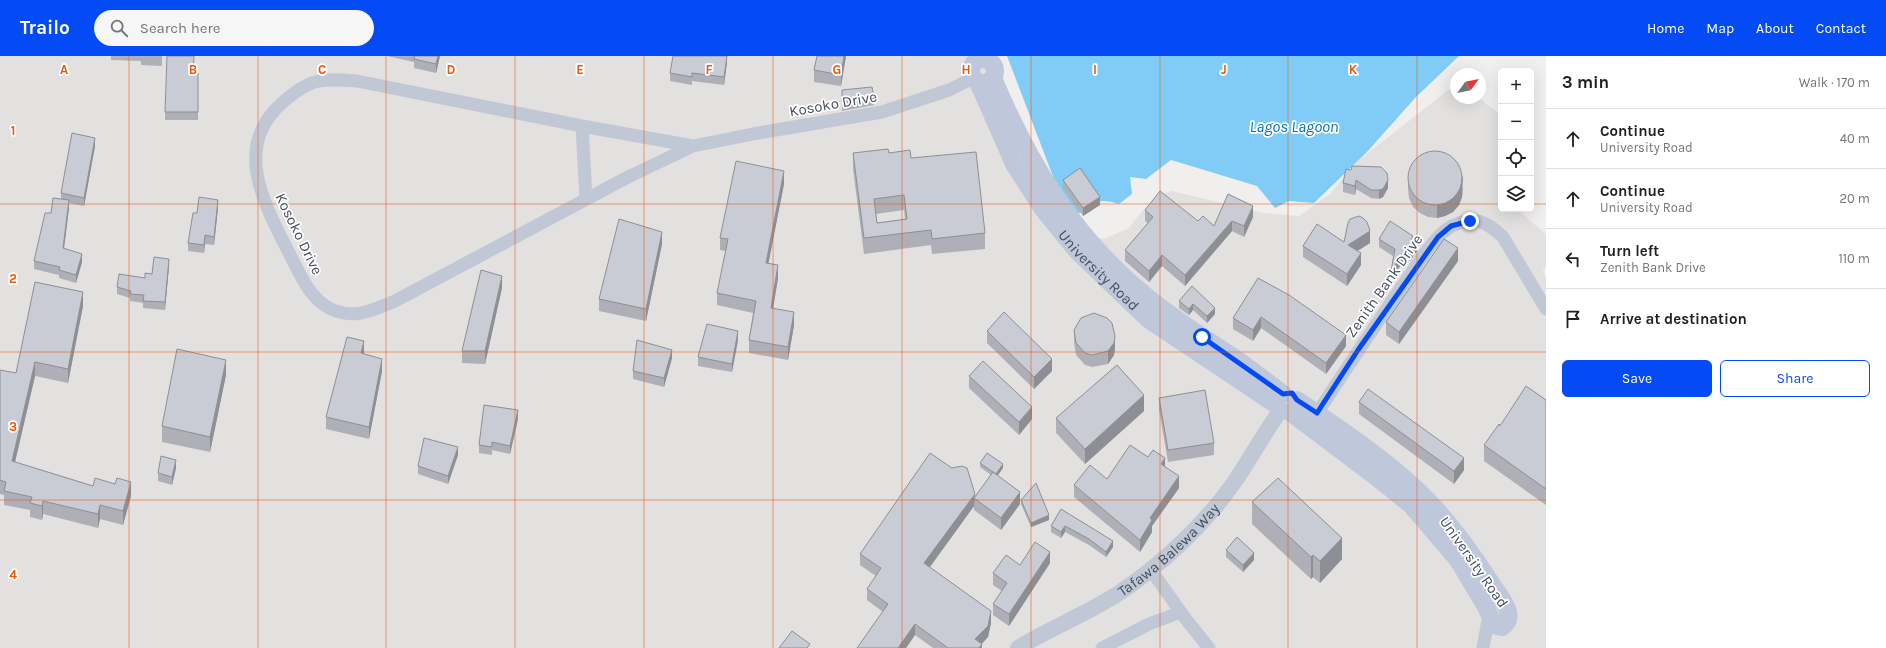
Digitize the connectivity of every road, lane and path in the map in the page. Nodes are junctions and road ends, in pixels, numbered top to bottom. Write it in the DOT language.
graph roads {
  1 [pos="978,68"];
  2 [pos="582,126"];
  3 [pos="693,146"];
  4 [pos="586,199"];
  5 [pos="1546,309"];
  6 [pos="1286,404"];
  7 [pos="1313,419"];
  8 [pos="1150,570"];
  9 [pos="1181,612"];
  10 [pos="1495,621"];
  11 [pos="1018,648"];
  12 [pos="1102,648"];
  13 [pos="1209,648"];
  14 [pos="1485,648"];
  1 -- 3 [label="street, Kosoko Drive"];
  1 -- 6 [label="main road, University Road"];
  2 -- 3 [label="street, Kosoko Drive"];
  2 -- 4 [label="street"];
  2 -- 4 [label="street, Kosoko Drive"];
  3 -- 4 [label="street, Kosoko Drive"];
  5 -- 7 [label="street, Zenith Bank Drive"];
  6 -- 7 [label="main road, University Road"];
  6 -- 8 [label="street, Tafawa Balewa Way"];
  7 -- 10 [label="main road, University Road"];
  8 -- 9 [label="street"];
  8 -- 11 [label="street, Tafawa Balewa Way"];
  9 -- 12 [label="street"];
  9 -- 13 [label="street"];
  10 -- 14 [label="street"];
}
